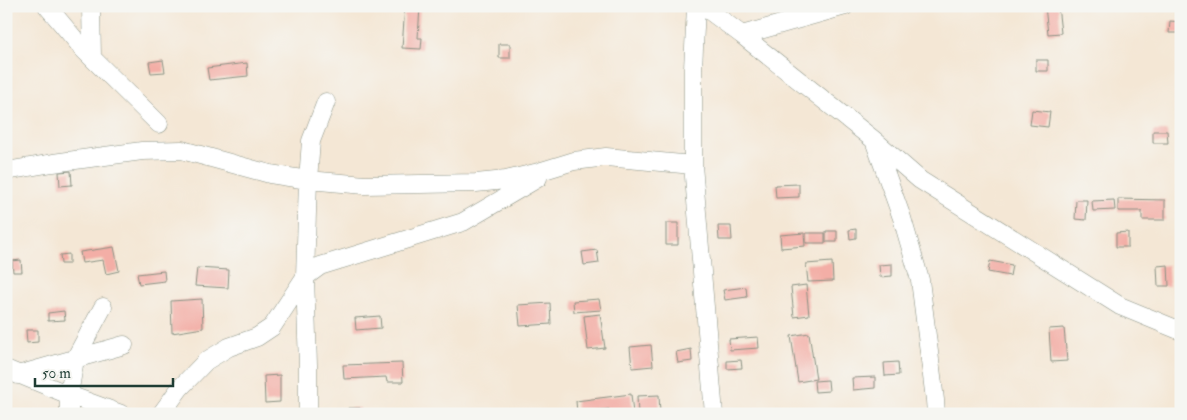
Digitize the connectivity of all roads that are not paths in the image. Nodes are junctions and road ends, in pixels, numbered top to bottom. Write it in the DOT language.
graph roads {
  1 [pos="47,6"];
  2 [pos="91,6"];
  3 [pos="696,6"];
  4 [pos="703,6"];
  5 [pos="845,6"];
  6 [pos="742,35"];
  7 [pos="92,58"];
  8 [pos="326,102"];
  9 [pos="159,124"];
  10 [pos="874,140"];
  11 [pos="693,165"];
  12 [pos="558,166"];
  13 [pos="6,172"];
  14 [pos="308,180"];
  15 [pos="304,277"];
  16 [pos="102,307"];
  17 [pos="1181,331"];
  18 [pos="124,345"];
  19 [pos="75,359"];
  20 [pos="11,373"];
  21 [pos="69,395"];
  22 [pos="69,414"];
  23 [pos="121,414"];
  24 [pos="161,414"];
  25 [pos="308,414"];
  26 [pos="714,414"];
  27 [pos="936,414"];
  1 -- 7 [label="street"];
  2 -- 7 [label="street"];
  3 -- 11 [label="street"];
  4 -- 6 [label="street"];
  5 -- 6 [label="street"];
  6 -- 10 [label="street"];
  7 -- 9 [label="street"];
  8 -- 14 [label="street"];
  10 -- 17 [label="street"];
  10 -- 27 [label="street"];
  11 -- 12 [label="street"];
  11 -- 26 [label="street"];
  12 -- 14 [label="street"];
  12 -- 15 [label="street"];
  13 -- 14 [label="street"];
  14 -- 15 [label="street"];
  15 -- 24 [label="street"];
  15 -- 25 [label="street"];
  16 -- 19 [label="street"];
  18 -- 19 [label="street"];
  19 -- 20 [label="street"];
  19 -- 21 [label="street"];
  20 -- 21 [label="street"];
  21 -- 22 [label="street"];
  21 -- 23 [label="street"];
}
